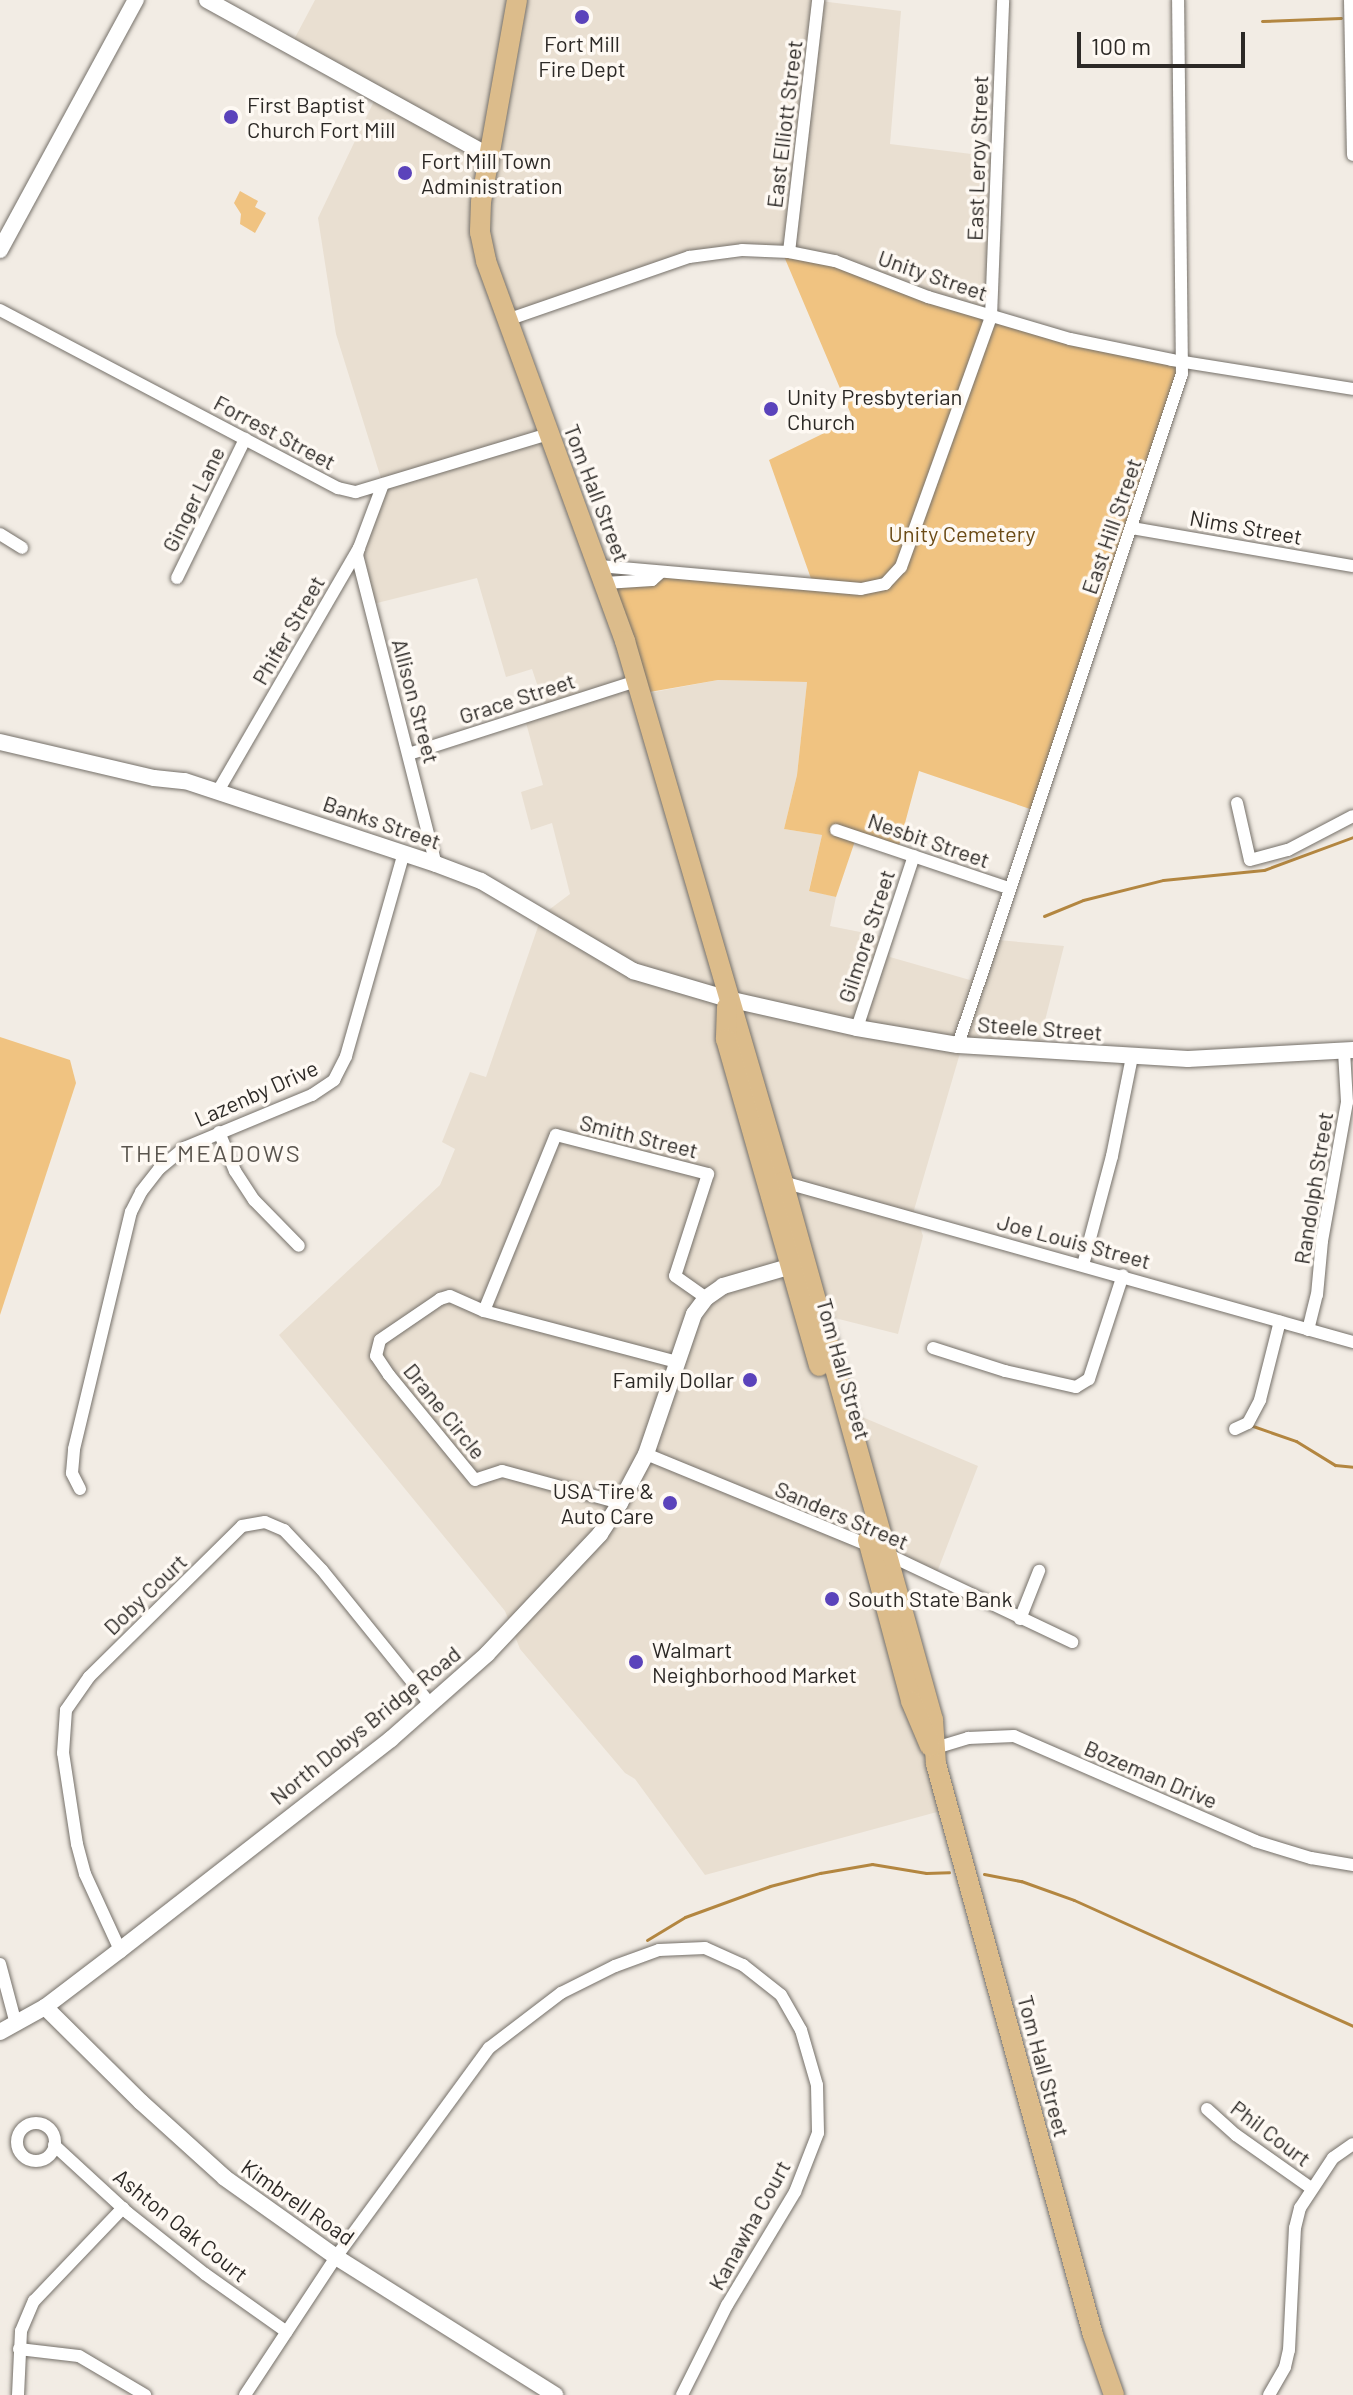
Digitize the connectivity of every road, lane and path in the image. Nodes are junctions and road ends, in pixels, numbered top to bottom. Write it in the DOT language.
graph roads {
  1 [pos="136,0"];
  2 [pos="207,0"];
  3 [pos="517,0"];
  4 [pos="818,0"];
  5 [pos="1003,0"];
  6 [pos="1178,0"];
  7 [pos="1350,0"];
  8 [pos="488,155"];
  9 [pos="1353,155"];
  10 [pos="0,250"];
  11 [pos="789,252"];
  12 [pos="0,310"];
  13 [pos="991,317"];
  14 [pos="507,320"];
  15 [pos="1184,362"];
  16 [pos="1353,389"];
  17 [pos="548,434"];
  18 [pos="245,439"];
  19 [pos="383,484"];
  20 [pos="1132,528"];
  21 [pos="0,534"];
  22 [pos="22,548"];
  23 [pos="359,548"];
  24 [pos="1353,566"];
  25 [pos="602,574"];
  26 [pos="177,578"];
  27 [pos="637,681"];
  28 [pos="0,742"];
  29 [pos="409,754"];
  30 [pos="218,791"];
  31 [pos="1237,803"];
  32 [pos="1353,816"];
  33 [pos="836,830"];
  34 [pos="404,853"];
  35 [pos="914,856"];
  36 [pos="436,864"];
  37 [pos="1008,888"];
  38 [pos="728,999"];
  39 [pos="857,1028"];
  40 [pos="958,1045"];
  41 [pos="1349,1051"];
  42 [pos="1132,1057"];
  43 [pos="219,1132"];
  44 [pos="783,1182"];
  45 [pos="299,1246"];
  46 [pos="796,1264"];
  47 [pos="1083,1265"];
  48 [pos="1123,1275"];
  49 [pos="706,1298"];
  50 [pos="484,1311"];
  51 [pos="1280,1321"];
  52 [pos="1308,1330"];
  53 [pos="1353,1342"];
  54 [pos="933,1348"];
  55 [pos="677,1362"];
  56 [pos="1235,1429"];
  57 [pos="646,1454"];
  58 [pos="80,1489"];
  59 [pos="620,1503"];
  60 [pos="878,1550"];
  61 [pos="1039,1571"];
  62 [pos="1020,1619"];
  63 [pos="1072,1642"];
  64 [pos="430,1704"];
  65 [pos="932,1749"];
  66 [pos="1353,1865"];
  67 [pos="120,1950"];
  68 [pos="0,1964"];
  69 [pos="45,2007"];
  70 [pos="8,2028"];
  71 [pos="1207,2109"];
  72 [pos="1353,2144"];
  73 [pos="54,2145"];
  74 [pos="1311,2188"];
  75 [pos="123,2208"];
  76 [pos="336,2257"];
  77 [pos="287,2332"];
  78 [pos="19,2349"];
  79 [pos="18,2395"];
  80 [pos="145,2395"];
  81 [pos="245,2395"];
  82 [pos="555,2395"];
  83 [pos="682,2395"];
  84 [pos="1114,2395"];
  85 [pos="1269,2395"];
  1 -- 10 [label="street"];
  2 -- 8 [label="street"];
  3 -- 8 [label="main road, Tom Hall Street"];
  4 -- 11 [label="street, East Elliott Street"];
  5 -- 13 [label="street, East Leroy Street"];
  6 -- 15 [label="street, East Hill Street"];
  7 -- 9 [label="street"];
  8 -- 14 [label="main road, Tom Hall Street"];
  11 -- 13 [label="street, Unity Street"];
  11 -- 14 [label="street, Unity Street"];
  12 -- 18 [label="street, Forrest Street"];
  13 -- 15 [label="street, Unity Street"];
  13 -- 25 [label="street, East Leroy Street"];
  14 -- 17 [label="main road, Tom Hall Street"];
  15 -- 16 [label="street, Unity Street"];
  15 -- 20 [label="street, East Hill Street"];
  17 -- 19 [label="street, Forrest Street"];
  17 -- 25 [label="main road, Tom Hall Street"];
  18 -- 19 [label="street, Forrest Street"];
  18 -- 26 [label="street, Ginger Lane"];
  19 -- 23 [label="street, Phifer Street"];
  20 -- 24 [label="street, Nims Street"];
  20 -- 37 [label="street, East Hill Street"];
  21 -- 22 [label="street"];
  23 -- 29 [label="street, Allison Street"];
  23 -- 30 [label="street, Phifer Street"];
  25 -- 27 [label="main road, Tom Hall Street"];
  27 -- 29 [label="street, Grace Street"];
  27 -- 38 [label="main road, Tom Hall Street"];
  28 -- 30 [label="street, Banks Street"];
  29 -- 36 [label="street, Allison Street"];
  30 -- 34 [label="street, Banks Street"];
  31 -- 32 [label="street"];
  33 -- 35 [label="street, Nesbit Street"];
  34 -- 36 [label="street, Banks Street"];
  34 -- 43 [label="street, Lazenby Drive"];
  35 -- 37 [label="street, Nesbit Street"];
  35 -- 39 [label="street, Gilmore Street"];
  36 -- 38 [label="street, Banks Street"];
  37 -- 40 [label="street, East Hill Street"];
  38 -- 39 [label="street, Steele Street"];
  38 -- 44 [label="main road, Tom Hall Street"];
  38 -- 46 [label="main road, Tom Hall Street"];
  39 -- 40 [label="street, Steele Street"];
  40 -- 42 [label="street, Steele Street"];
  41 -- 42 [label="street, Steele Street"];
  41 -- 52 [label="street, Randolph Street"];
  42 -- 47 [label="street"];
  43 -- 45 [label="street"];
  43 -- 58 [label="street, Lazenby Drive"];
  44 -- 46 [label="main road, Tom Hall Street"];
  44 -- 47 [label="street, Joe Louis Street"];
  46 -- 49 [label="street"];
  46 -- 60 [label="main road, Tom Hall Street"];
  47 -- 48 [label="street, Joe Louis Street"];
  48 -- 51 [label="street, Joe Louis Street"];
  48 -- 54 [label="street"];
  49 -- 50 [label="street, Smith Street"];
  49 -- 55 [label="street, North Dobys Bridge Road"];
  50 -- 55 [label="street"];
  50 -- 59 [label="street, Drane Circle"];
  51 -- 52 [label="street, Joe Louis Street"];
  51 -- 56 [label="street"];
  52 -- 53 [label="street, Joe Louis Street"];
  55 -- 57 [label="street, North Dobys Bridge Road"];
  57 -- 59 [label="street, North Dobys Bridge Road"];
  57 -- 60 [label="street, Sanders Street"];
  59 -- 64 [label="street, North Dobys Bridge Road"];
  60 -- 62 [label="street, Sanders Street"];
  60 -- 65 [label="main road, Tom Hall Street"];
  61 -- 62 [label="street"];
  62 -- 63 [label="street, Sanders Street"];
  64 -- 67 [label="street, North Dobys Bridge Road"];
  64 -- 67 [label="street, Doby Court"];
  65 -- 66 [label="street, Bozeman Drive"];
  65 -- 84 [label="main road, Tom Hall Street"];
  67 -- 69 [label="street, North Dobys Bridge Road"];
  68 -- 70 [label="street"];
  69 -- 70 [label="street, North Dobys Bridge Road"];
  69 -- 76 [label="street, Kimbrell Road"];
  71 -- 74 [label="street, Phil Court"];
  72 -- 74 [label="street"];
  73 -- 75 [label="street, Ashton Oak Court"];
  74 -- 85 [label="street"];
  75 -- 77 [label="street, Ashton Oak Court"];
  75 -- 78 [label="street"];
  76 -- 77 [label="street, Kanawha Court"];
  76 -- 82 [label="street, Kimbrell Road"];
  76 -- 83 [label="street, Kanawha Court"];
  77 -- 81 [label="street, Kanawha Court"];
  78 -- 79 [label="street"];
  78 -- 80 [label="street"];
}
